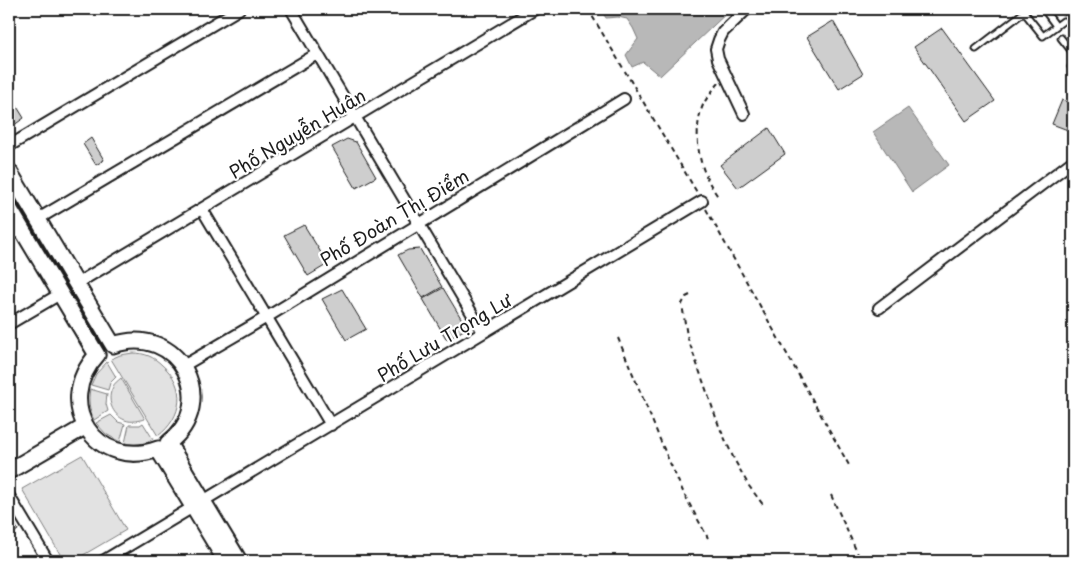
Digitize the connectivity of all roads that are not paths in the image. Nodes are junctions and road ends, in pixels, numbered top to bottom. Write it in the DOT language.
graph roads {
  1 [pos="239,9"];
  2 [pos="291,9"];
  3 [pos="535,9"];
  4 [pos="746,9"];
  5 [pos="1065,9"];
  6 [pos="1026,10"];
  7 [pos="1045,11"];
  8 [pos="1073,18"];
  9 [pos="1063,21"];
  10 [pos="1056,26"];
  11 [pos="1061,38"];
  12 [pos="976,49"];
  13 [pos="317,54"];
  14 [pos="1073,54"];
  15 [pos="624,99"];
  16 [pos="744,114"];
  17 [pos="355,117"];
  18 [pos="9,146"];
  19 [pos="1073,160"];
  20 [pos="9,171"];
  21 [pos="702,201"];
  22 [pos="9,208"];
  23 [pos="202,209"];
  24 [pos="38,219"];
  25 [pos="419,224"];
  26 [pos="15,232"];
  27 [pos="76,284"];
  28 [pos="60,294"];
  29 [pos="879,308"];
  30 [pos="267,317"];
  31 [pos="9,324"];
  32 [pos="483,332"];
  33 [pos="183,366"];
  34 [pos="331,425"];
  35 [pos="86,426"];
  36 [pos="163,446"];
  37 [pos="9,471"];
  38 [pos="9,496"];
  39 [pos="198,504"];
  40 [pos="48,561"];
  41 [pos="103,561"];
  42 [pos="226,561"];
  43 [pos="239,561"];
  1 -- 18 [label="street"];
  2 -- 13 [label="street"];
  3 -- 17 [label="street, Phố Nguyễn Huân"];
  4 -- 16 [label="street"];
  5 -- 8 [label="lane"];
  6 -- 10 [label="lane"];
  6 -- 12 [label="lane"];
  7 -- 10 [label="lane"];
  9 -- 10 [label="lane"];
  11 -- 14 [label="lane"];
  13 -- 17 [label="street"];
  13 -- 24 [label="street"];
  15 -- 25 [label="street, Phố Đoàn Thị Điểm"];
  17 -- 23 [label="street, Phố Nguyễn Huân"];
  17 -- 25 [label="street"];
  19 -- 29 [label="street"];
  20 -- 24 [label="street"];
  21 -- 32 [label="street, Phố Lưu Trọng Lư"];
  22 -- 26 [label="street"];
  23 -- 27 [label="street, Phố Nguyễn Huân"];
  23 -- 30 [label="street"];
  24 -- 27 [label="street"];
  25 -- 30 [label="street, Phố Đoàn Thị Điểm"];
  25 -- 32 [label="street"];
  26 -- 28 [label="street"];
  27 -- 33 [label="street"];
  28 -- 31 [label="street"];
  28 -- 35 [label="street"];
  30 -- 33 [label="street, Phố Đoàn Thị Điểm"];
  30 -- 34 [label="street"];
  32 -- 34 [label="street, Phố Lưu Trọng Lư"];
  33 -- 36 [label="street"];
  34 -- 39 [label="street, Phố Lưu Trọng Lư"];
  35 -- 36 [label="street"];
  35 -- 37 [label="street"];
  36 -- 39 [label="street"];
  38 -- 40 [label="street"];
  39 -- 41 [label="street, Phố Lưu Trọng Lư"];
  39 -- 42 [label="street"];
  39 -- 43 [label="street"];
}
